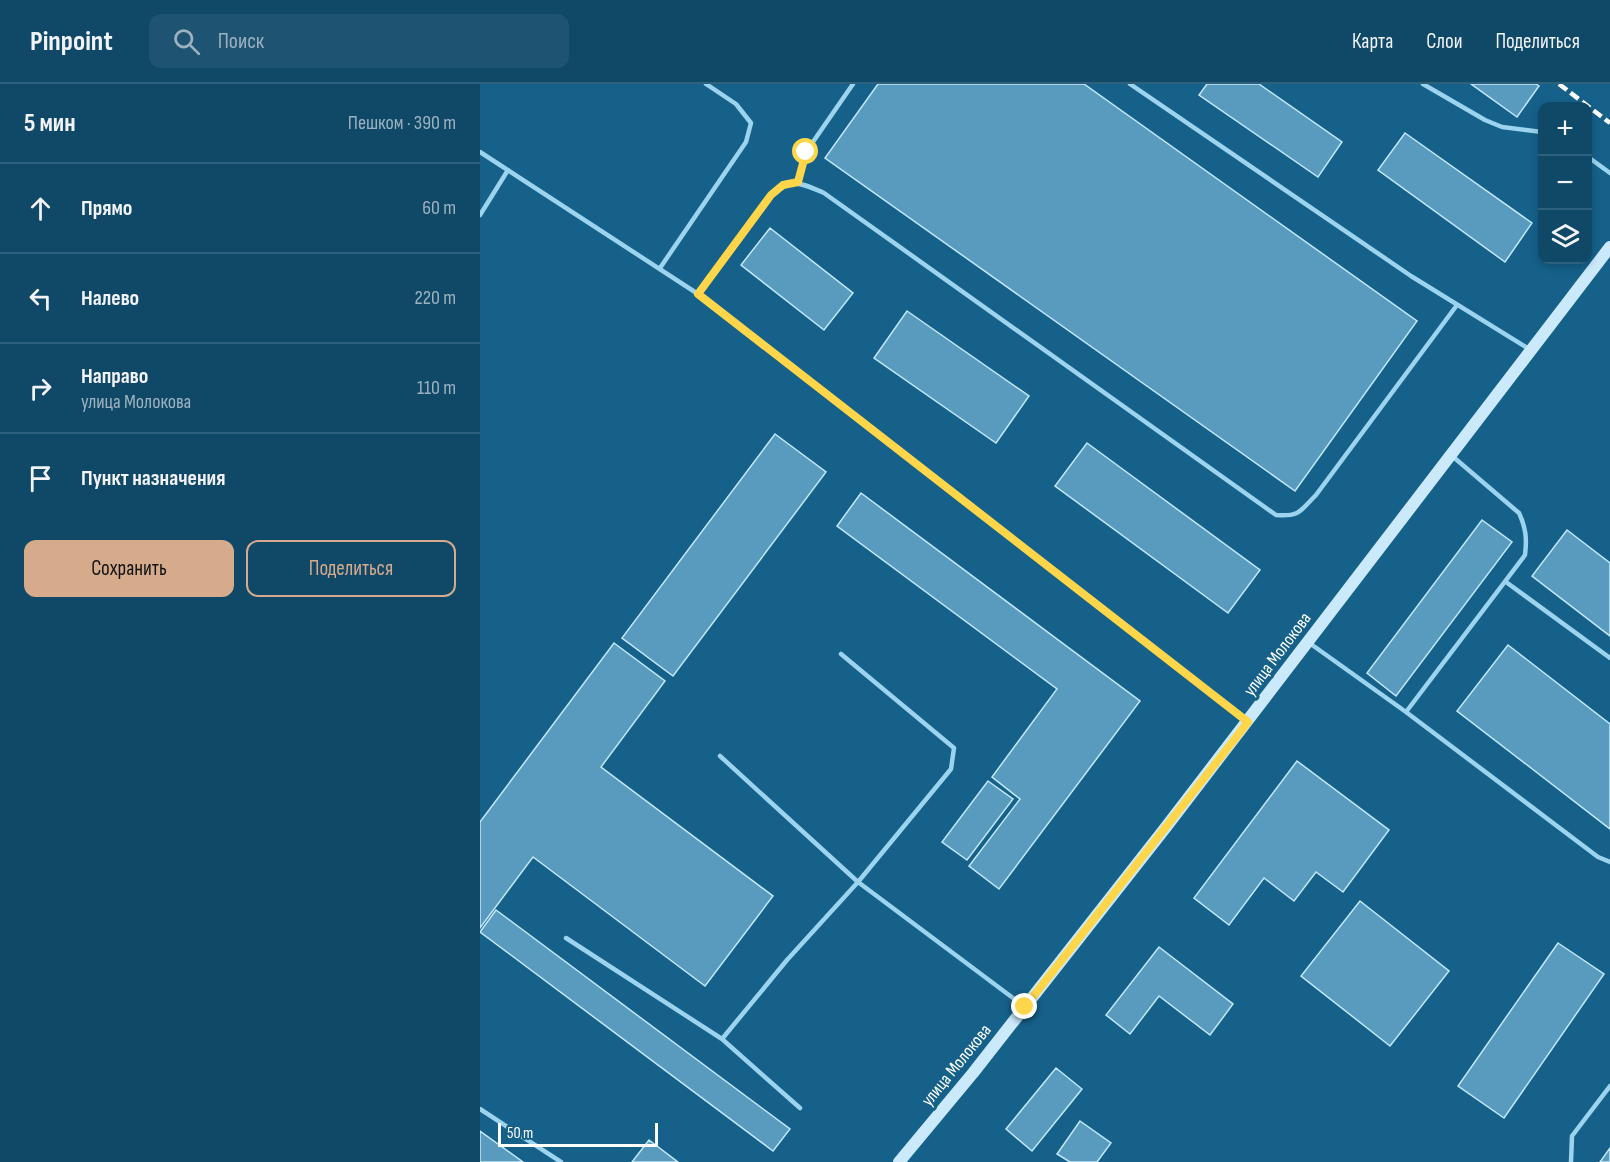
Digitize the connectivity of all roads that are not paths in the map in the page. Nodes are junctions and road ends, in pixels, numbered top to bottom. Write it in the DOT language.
graph roads {
  1 [pos="706,84"];
  2 [pos="853,84"];
  3 [pos="1130,84"];
  4 [pos="1423,84"];
  5 [pos="1538,132"];
  6 [pos="480,152"];
  7 [pos="1592,160"];
  8 [pos="508,170"];
  9 [pos="1610,173"];
  10 [pos="798,182"];
  11 [pos="480,215"];
  12 [pos="1610,248"];
  13 [pos="660,268"];
  14 [pos="698,294"];
  15 [pos="1457,305"];
  16 [pos="1532,350"];
  17 [pos="1451,455"];
  18 [pos="1506,582"];
  19 [pos="1308,642"];
  20 [pos="842,654"];
  21 [pos="1610,658"];
  22 [pos="1406,712"];
  23 [pos="1248,722"];
  24 [pos="720,756"];
  25 [pos="1610,862"];
  26 [pos="858,882"];
  27 [pos="566,938"];
  28 [pos="1025,1007"];
  29 [pos="723,1039"];
  30 [pos="1610,1086"];
  31 [pos="800,1108"];
  32 [pos="480,1109"];
  33 [pos="903,1161"];
  34 [pos="561,1162"];
  35 [pos="1571,1162"];
  1 -- 13 [label="lane"];
  2 -- 10 [label="lane"];
  3 -- 15 [label="lane"];
  4 -- 5 [label="lane"];
  6 -- 8 [label="lane"];
  7 -- 9 [label="lane"];
  8 -- 11 [label="lane"];
  8 -- 13 [label="lane"];
  10 -- 14 [label="lane"];
  10 -- 15 [label="lane"];
  12 -- 16 [label="street, улица Молокова"];
  13 -- 14 [label="lane"];
  14 -- 23 [label="lane"];
  15 -- 16 [label="lane"];
  16 -- 17 [label="street, улица Молокова"];
  17 -- 18 [label="lane"];
  17 -- 19 [label="street, улица Молокова"];
  18 -- 21 [label="lane"];
  18 -- 22 [label="lane"];
  19 -- 22 [label="lane"];
  19 -- 23 [label="street, улица Молокова"];
  20 -- 26 [label="lane"];
  22 -- 25 [label="lane"];
  23 -- 28 [label="street, улица Молокова"];
  24 -- 26 [label="lane"];
  26 -- 28 [label="lane"];
  26 -- 29 [label="lane"];
  27 -- 29 [label="lane"];
  28 -- 33 [label="street, улица Молокова"];
  29 -- 31 [label="lane"];
  30 -- 35 [label="lane"];
  32 -- 34 [label="lane"];
}
